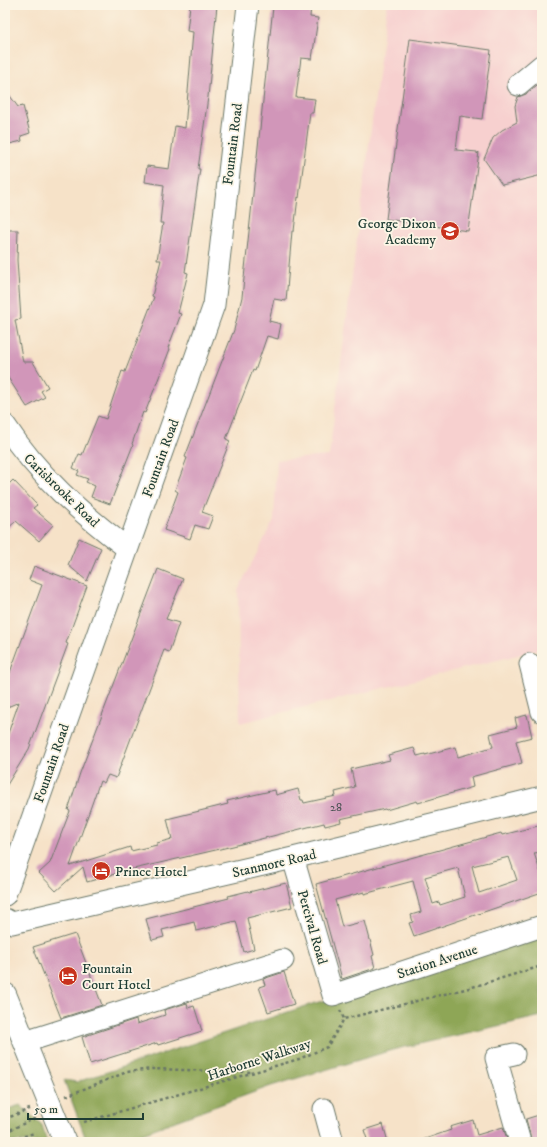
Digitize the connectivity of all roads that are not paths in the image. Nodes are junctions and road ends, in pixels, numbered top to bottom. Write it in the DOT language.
graph roads {
  1 [pos="248,5"];
  2 [pos="542,64"];
  3 [pos="518,85"];
  4 [pos="5,425"];
  5 [pos="127,548"];
  6 [pos="530,664"];
  7 [pos="542,712"];
  8 [pos="542,797"];
  9 [pos="293,858"];
  10 [pos="5,895"];
  11 [pos="5,920"];
  12 [pos="542,926"];
  13 [pos="283,960"];
  14 [pos="5,994"];
  15 [pos="333,995"];
  16 [pos="16,1032"];
  17 [pos="514,1054"];
  18 [pos="324,1109"];
  19 [pos="65,1142"];
  20 [pos="333,1142"];
  21 [pos="520,1142"];
  1 -- 5 [label="street, Fountain Road"];
  2 -- 3 [label="street"];
  4 -- 5 [label="street, Carisbrooke Road"];
  5 -- 10 [label="street, Fountain Road"];
  6 -- 7 [label="street"];
  8 -- 9 [label="street, Stanmore Road"];
  9 -- 11 [label="street, Stanmore Road"];
  9 -- 15 [label="street, Percival Road"];
  12 -- 15 [label="street, Station Avenue"];
  13 -- 16 [label="street"];
  14 -- 16 [label="highway"];
  16 -- 19 [label="highway"];
  17 -- 21 [label="street"];
  18 -- 20 [label="street"];
}
